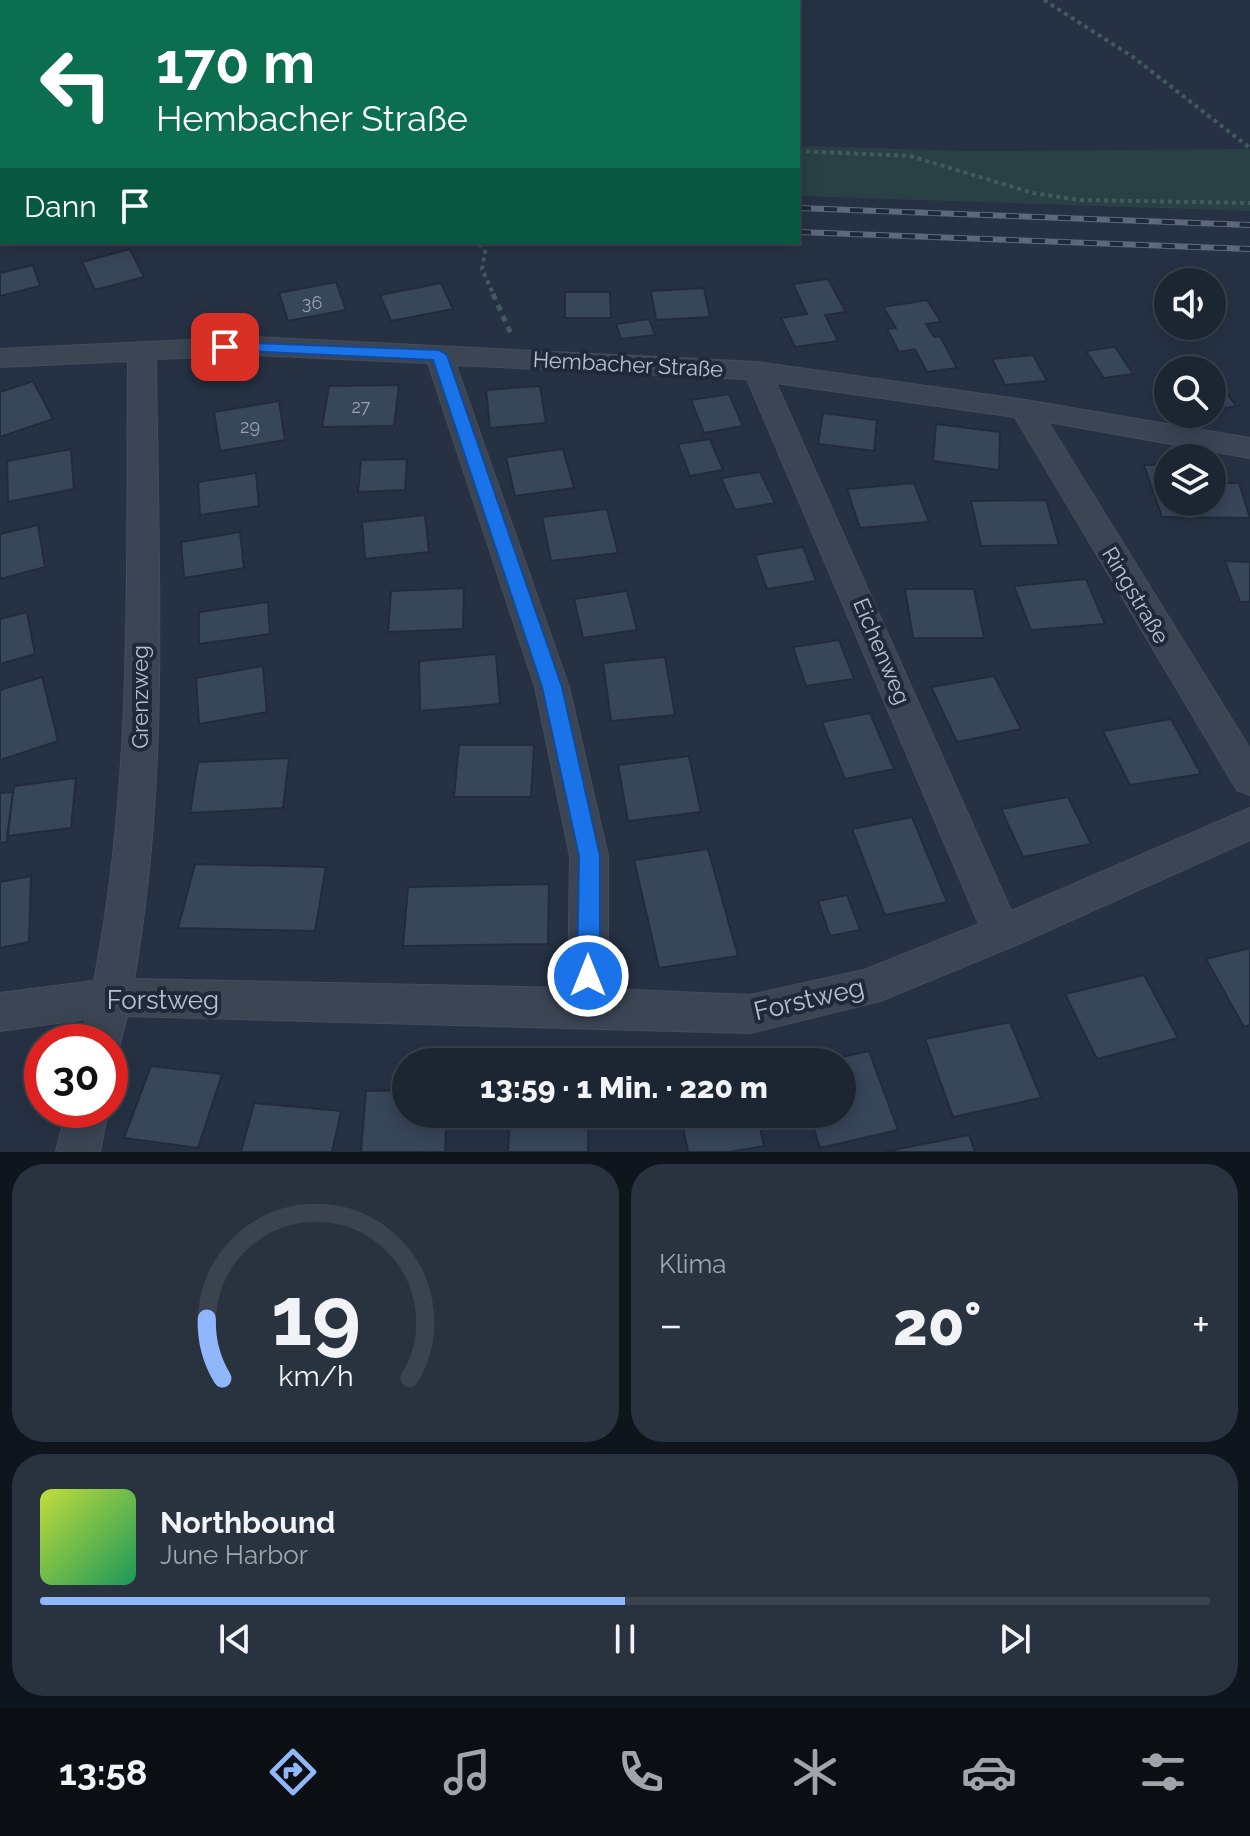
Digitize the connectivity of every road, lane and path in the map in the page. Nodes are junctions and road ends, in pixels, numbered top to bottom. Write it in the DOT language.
graph roads {
  1 [pos="1044,0"];
  2 [pos="1250,148"];
  3 [pos="800,151"];
  4 [pos="1250,203"];
  5 [pos="486,244"];
  6 [pos="142,350"];
  7 [pos="439,355"];
  8 [pos="0,358"];
  9 [pos="522,358"];
  10 [pos="757,371"];
  11 [pos="1025,409"];
  12 [pos="1250,448"];
  13 [pos="1250,780"];
  14 [pos="1250,823"];
  15 [pos="1002,933"];
  16 [pos="112,997"];
  17 [pos="588,1007"];
  18 [pos="0,1012"];
  19 [pos="106,1024"];
  20 [pos="83,1128"];
  21 [pos="78,1152"];
  1 -- 2 [label="path"];
  3 -- 4 [label="path"];
  5 -- 9 [label="path"];
  6 -- 7 [label="street, Hembacher Straße"];
  6 -- 8 [label="street, Hembacher Straße"];
  6 -- 16 [label="street, Grenzweg"];
  7 -- 9 [label="street, Hembacher Straße"];
  7 -- 17 [label="street"];
  9 -- 10 [label="street, Hembacher Straße"];
  10 -- 11 [label="street, Hembacher Straße"];
  10 -- 15 [label="street, Eichenweg"];
  11 -- 12 [label="street, Hembacher Straße"];
  11 -- 13 [label="street, Ringstraße"];
  14 -- 15 [label="street, Forstweg"];
  15 -- 17 [label="street, Forstweg"];
  16 -- 17 [label="street, Forstweg"];
  16 -- 18 [label="street, Forstweg"];
  16 -- 19 [label="street, Grenzweg"];
  20 -- 21 [label="street"];
}
